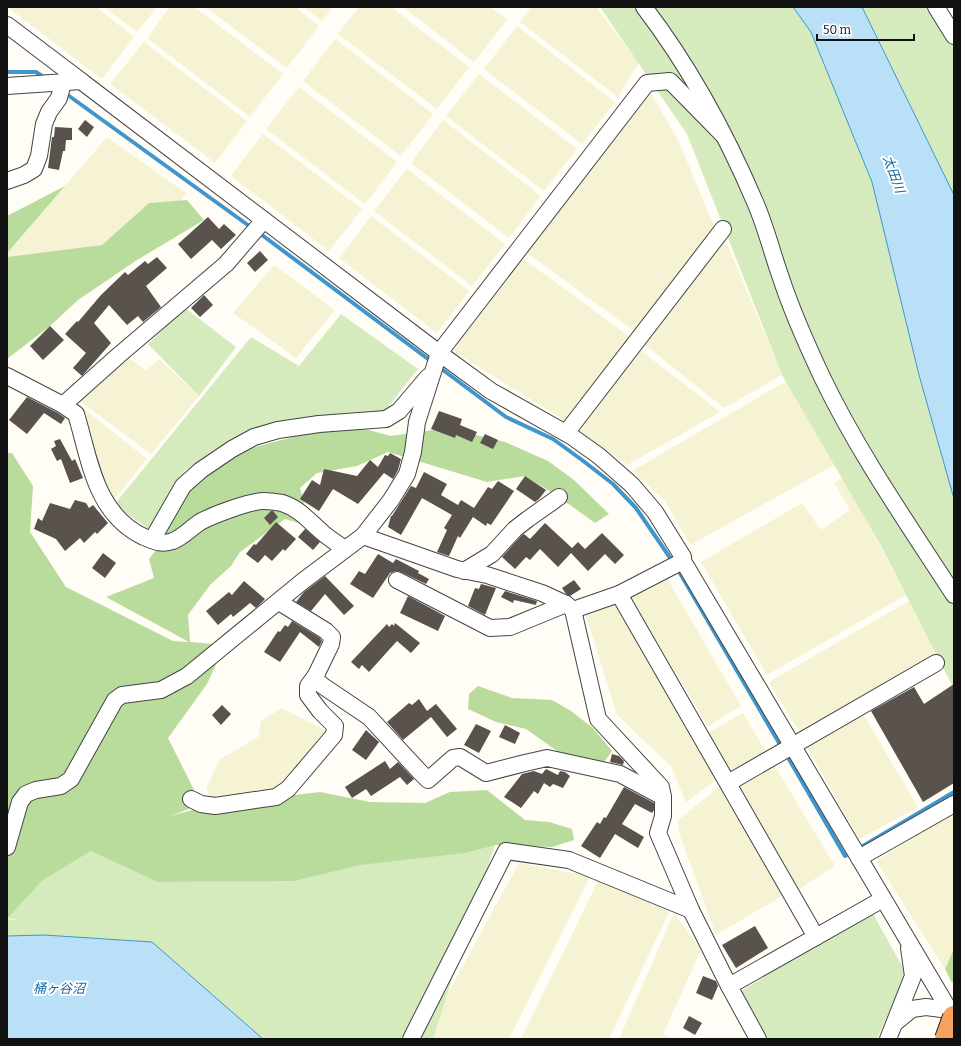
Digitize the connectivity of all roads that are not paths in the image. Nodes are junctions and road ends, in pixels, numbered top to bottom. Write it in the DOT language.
graph roads {
  1 [pos="644,7"];
  2 [pos="936,7"];
  3 [pos="7,25"];
  4 [pos="954,36"];
  5 [pos="81,81"];
  6 [pos="63,83"];
  7 [pos="7,86"];
  8 [pos="723,134"];
  9 [pos="7,181"];
  10 [pos="264,220"];
  11 [pos="723,229"];
  12 [pos="439,353"];
  13 [pos="433,371"];
  14 [pos="7,376"];
  15 [pos="63,405"];
  16 [pos="566,433"];
  17 [pos="559,497"];
  18 [pos="363,536"];
  19 [pos="152,540"];
  20 [pos="345,549"];
  21 [pos="683,561"];
  22 [pos="464,571"];
  23 [pos="397,580"];
  24 [pos="619,594"];
  25 [pos="954,595"];
  26 [pos="279,602"];
  27 [pos="570,607"];
  28 [pos="936,663"];
  29 [pos="316,676"];
  30 [pos="793,745"];
  31 [pos="728,783"];
  32 [pos="663,797"];
  33 [pos="191,799"];
  34 [pos="954,804"];
  35 [pos="7,847"];
  36 [pos="859,858"];
  37 [pos="883,899"];
  38 [pos="691,910"];
  39 [pos="816,937"];
  40 [pos="907,940"];
  41 [pos="728,986"];
  42 [pos="952,1015"];
  43 [pos="894,1023"];
  44 [pos="411,1039"];
  45 [pos="758,1039"];
  46 [pos="888,1039"];
  47 [pos="946,1039"];
  1 -- 8 [label="street"];
  2 -- 4 [label="street"];
  3 -- 5 [label="street"];
  5 -- 6 [label="street"];
  5 -- 10 [label="street"];
  6 -- 7 [label="street"];
  6 -- 9 [label="street"];
  8 -- 12 [label="street"];
  8 -- 25 [label="street"];
  10 -- 12 [label="street"];
  10 -- 15 [label="street"];
  11 -- 16 [label="street"];
  12 -- 13 [label="street"];
  12 -- 16 [label="street"];
  13 -- 18 [label="street"];
  13 -- 19 [label="street"];
  14 -- 15 [label="street"];
  15 -- 19 [label="street"];
  16 -- 21 [label="street"];
  17 -- 22 [label="street"];
  18 -- 20 [label="street"];
  18 -- 22 [label="street"];
  19 -- 20 [label="street"];
  20 -- 26 [label="street"];
  21 -- 24 [label="street"];
  21 -- 30 [label="street"];
  22 -- 27 [label="street"];
  23 -- 27 [label="street"];
  24 -- 27 [label="street"];
  24 -- 31 [label="street"];
  26 -- 29 [label="street"];
  26 -- 35 [label="street"];
  27 -- 32 [label="street"];
  28 -- 30 [label="street"];
  29 -- 32 [label="street"];
  29 -- 33 [label="street"];
  30 -- 31 [label="street"];
  30 -- 36 [label="street"];
  31 -- 39 [label="street"];
  32 -- 38 [label="street"];
  34 -- 36 [label="street"];
  36 -- 37 [label="street"];
  37 -- 39 [label="street"];
  37 -- 40 [label="street"];
  38 -- 41 [label="street"];
  38 -- 44 [label="street"];
  39 -- 41 [label="street"];
  40 -- 42 [label="street"];
  40 -- 43 [label="street"];
  41 -- 45 [label="street"];
  42 -- 43 [label="street"];
  42 -- 47 [label="highway, bridge"];
  43 -- 46 [label="street"];
}
